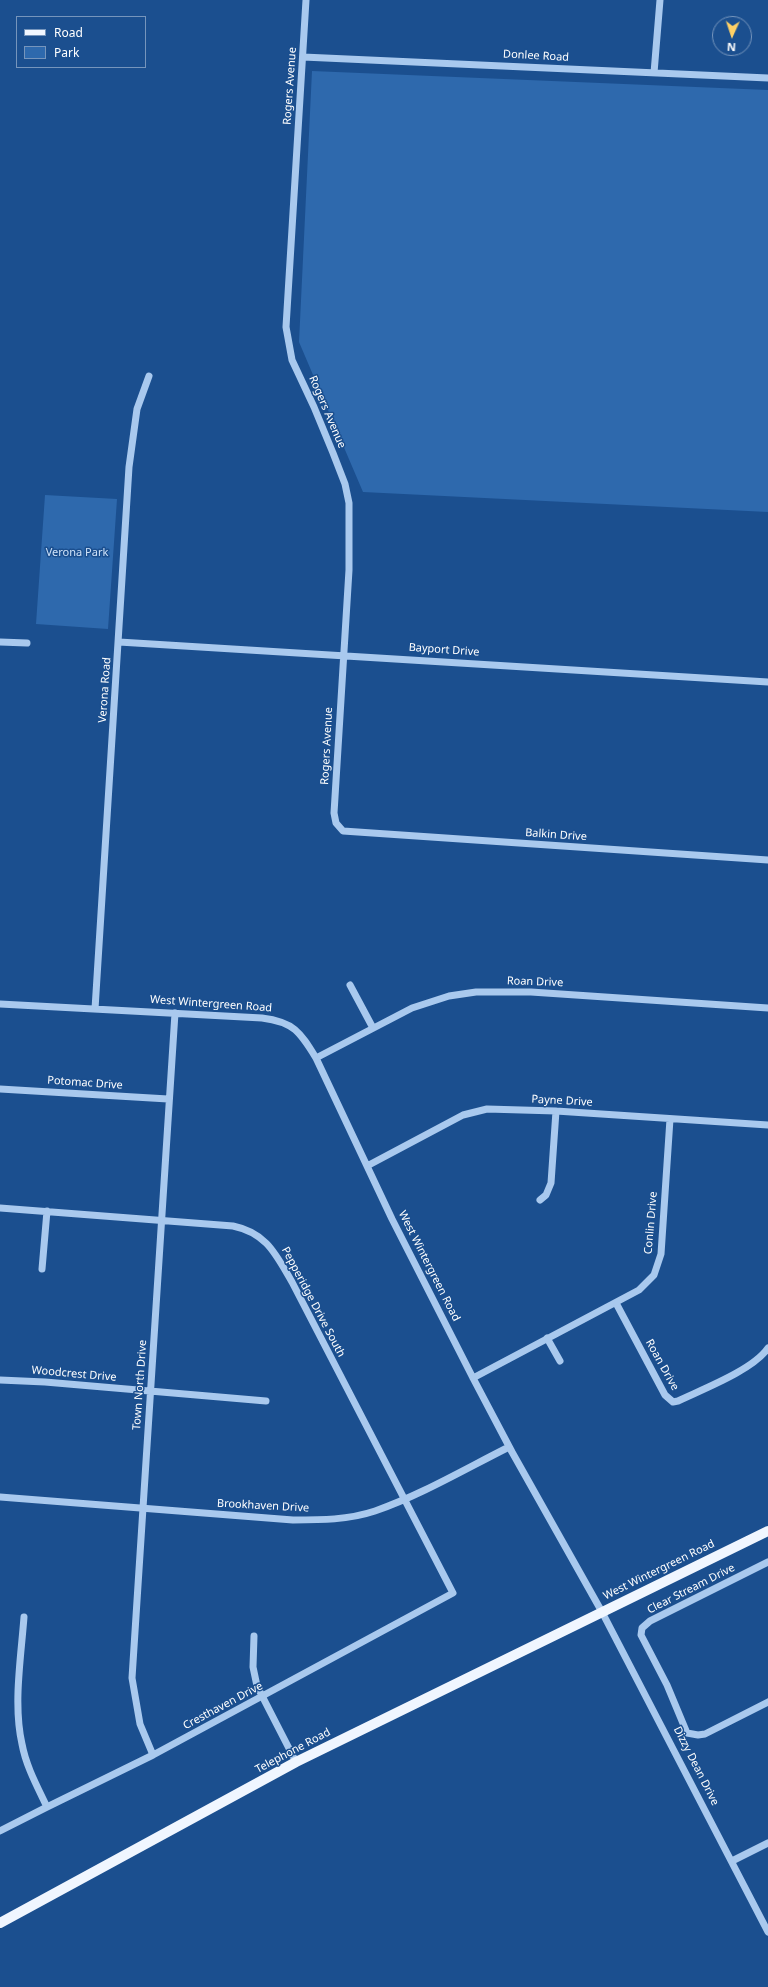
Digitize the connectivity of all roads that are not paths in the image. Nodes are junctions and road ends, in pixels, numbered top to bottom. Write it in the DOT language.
graph roads {
  1 [pos="306,0"];
  2 [pos="660,0"];
  3 [pos="303,57"];
  4 [pos="654,73"];
  5 [pos="768,78"];
  6 [pos="149,376"];
  7 [pos="0,642"];
  8 [pos="119,642"];
  9 [pos="27,643"];
  10 [pos="342,655"];
  11 [pos="768,682"];
  12 [pos="343,830"];
  13 [pos="768,860"];
  14 [pos="350,985"];
  15 [pos="0,1004"];
  16 [pos="768,1008"];
  17 [pos="95,1009"];
  18 [pos="175,1013"];
  19 [pos="373,1028"];
  20 [pos="316,1058"];
  21 [pos="0,1089"];
  22 [pos="168,1099"];
  23 [pos="556,1111"];
  24 [pos="670,1119"];
  25 [pos="768,1125"];
  26 [pos="367,1166"];
  27 [pos="540,1200"];
  28 [pos="0,1208"];
  29 [pos="47,1211"];
  30 [pos="161,1220"];
  31 [pos="42,1269"];
  32 [pos="616,1303"];
  33 [pos="547,1338"];
  34 [pos="768,1348"];
  35 [pos="560,1361"];
  36 [pos="473,1378"];
  37 [pos="0,1380"];
  38 [pos="150,1392"];
  39 [pos="266,1401"];
  40 [pos="509,1447"];
  41 [pos="0,1497"];
  42 [pos="405,1499"];
  43 [pos="143,1509"];
  44 [pos="768,1531"];
  45 [pos="768,1562"];
  46 [pos="453,1593"];
  47 [pos="602,1612"];
  48 [pos="24,1617"];
  49 [pos="254,1636"];
  50 [pos="262,1698"];
  51 [pos="768,1702"];
  52 [pos="153,1755"];
  53 [pos="296,1762"];
  54 [pos="46,1806"];
  55 [pos="0,1831"];
  56 [pos="768,1842"];
  57 [pos="732,1861"];
  58 [pos="0,1923"];
  59 [pos="768,1932"];
  1 -- 3 [label="street, Rogers Avenue"];
  2 -- 4 [label="street"];
  3 -- 4 [label="street, Donlee Road"];
  3 -- 10 [label="street, Rogers Avenue"];
  4 -- 5 [label="street, Donlee Road"];
  6 -- 8 [label="street, Verona Road"];
  7 -- 9 [label="street"];
  8 -- 10 [label="street, Bayport Drive"];
  8 -- 17 [label="street, Verona Road"];
  10 -- 11 [label="street, Bayport Drive"];
  10 -- 12 [label="street, Rogers Avenue"];
  12 -- 13 [label="street, Balkin Drive"];
  14 -- 19 [label="street"];
  15 -- 17 [label="street, West Wintergreen Road"];
  16 -- 19 [label="street, Roan Drive"];
  17 -- 18 [label="street, West Wintergreen Road"];
  18 -- 20 [label="street, West Wintergreen Road"];
  18 -- 22 [label="street, Town North Drive"];
  19 -- 20 [label="street, Roan Drive"];
  20 -- 26 [label="street, West Wintergreen Road"];
  21 -- 22 [label="street, Potomac Drive"];
  22 -- 30 [label="street, Town North Drive"];
  23 -- 24 [label="street, Payne Drive"];
  23 -- 26 [label="street, Payne Drive"];
  23 -- 27 [label="street"];
  24 -- 25 [label="street, Payne Drive"];
  24 -- 32 [label="street, Conlin Drive"];
  26 -- 36 [label="street, West Wintergreen Road"];
  28 -- 29 [label="street, Pepperidge Drive South"];
  29 -- 30 [label="street, Pepperidge Drive South"];
  29 -- 31 [label="street"];
  30 -- 38 [label="street, Town North Drive"];
  30 -- 42 [label="street, Pepperidge Drive South"];
  32 -- 33 [label="street, Conlin Drive"];
  32 -- 34 [label="street, Roan Drive"];
  33 -- 35 [label="street"];
  33 -- 36 [label="street, Conlin Drive"];
  36 -- 40 [label="street, West Wintergreen Road"];
  37 -- 38 [label="street, Woodcrest Drive"];
  38 -- 39 [label="street, Woodcrest Drive"];
  38 -- 43 [label="street, Town North Drive"];
  40 -- 42 [label="street, Brookhaven Drive"];
  40 -- 47 [label="street, West Wintergreen Road"];
  41 -- 43 [label="street, Brookhaven Drive"];
  42 -- 43 [label="street, Brookhaven Drive"];
  42 -- 46 [label="street, Pepperidge Drive South"];
  43 -- 52 [label="street, Town North Drive"];
  44 -- 47 [label="main road, West Wintergreen Road"];
  45 -- 51 [label="street, Clear Stream Drive"];
  46 -- 50 [label="street, Cresthaven Drive"];
  47 -- 53 [label="main road, Telephone Road"];
  47 -- 57 [label="street, Dizzy Dean Drive"];
  48 -- 54 [label="street"];
  49 -- 50 [label="street"];
  50 -- 52 [label="street, Cresthaven Drive"];
  50 -- 53 [label="street"];
  52 -- 54 [label="street, Cresthaven Drive"];
  53 -- 58 [label="main road, Telephone Road"];
  54 -- 55 [label="street, Cresthaven Drive"];
  56 -- 57 [label="street"];
  57 -- 59 [label="street, Dizzy Dean Drive"];
}
